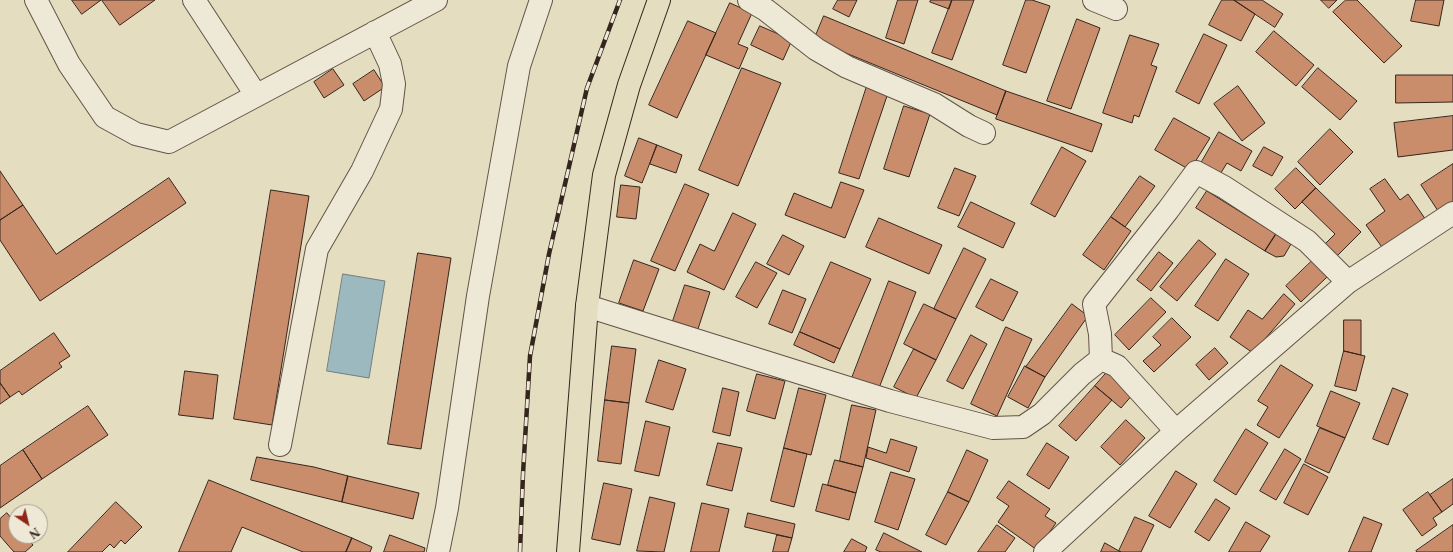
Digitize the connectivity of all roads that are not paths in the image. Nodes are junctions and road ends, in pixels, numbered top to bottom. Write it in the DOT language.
graph roads {
  1 [pos="36,0"];
  2 [pos="194,0"];
  3 [pos="436,0"];
  4 [pos="542,0"];
  5 [pos="659,0"];
  6 [pos="749,0"];
  7 [pos="1094,0"];
  8 [pos="1116,9"];
  9 [pos="375,32"];
  10 [pos="256,95"];
  11 [pos="984,133"];
  12 [pos="1453,213"];
  13 [pos="1348,282"];
  14 [pos="588,306"];
  15 [pos="1101,358"];
  16 [pos="1176,431"];
  17 [pos="280,445"];
  18 [pos="438,552"];
  19 [pos="568,552"];
  20 [pos="1045,552"];
  1 -- 10 [label="street"];
  2 -- 10 [label="street"];
  3 -- 9 [label="street"];
  4 -- 18 [label="street"];
  5 -- 14 [label="main road"];
  6 -- 11 [label="street"];
  7 -- 8 [label="street"];
  9 -- 10 [label="street"];
  9 -- 17 [label="street"];
  12 -- 13 [label="street"];
  13 -- 15 [label="street"];
  13 -- 16 [label="street"];
  14 -- 15 [label="street"];
  14 -- 19 [label="main road"];
  15 -- 16 [label="street"];
  16 -- 20 [label="street"];
}
